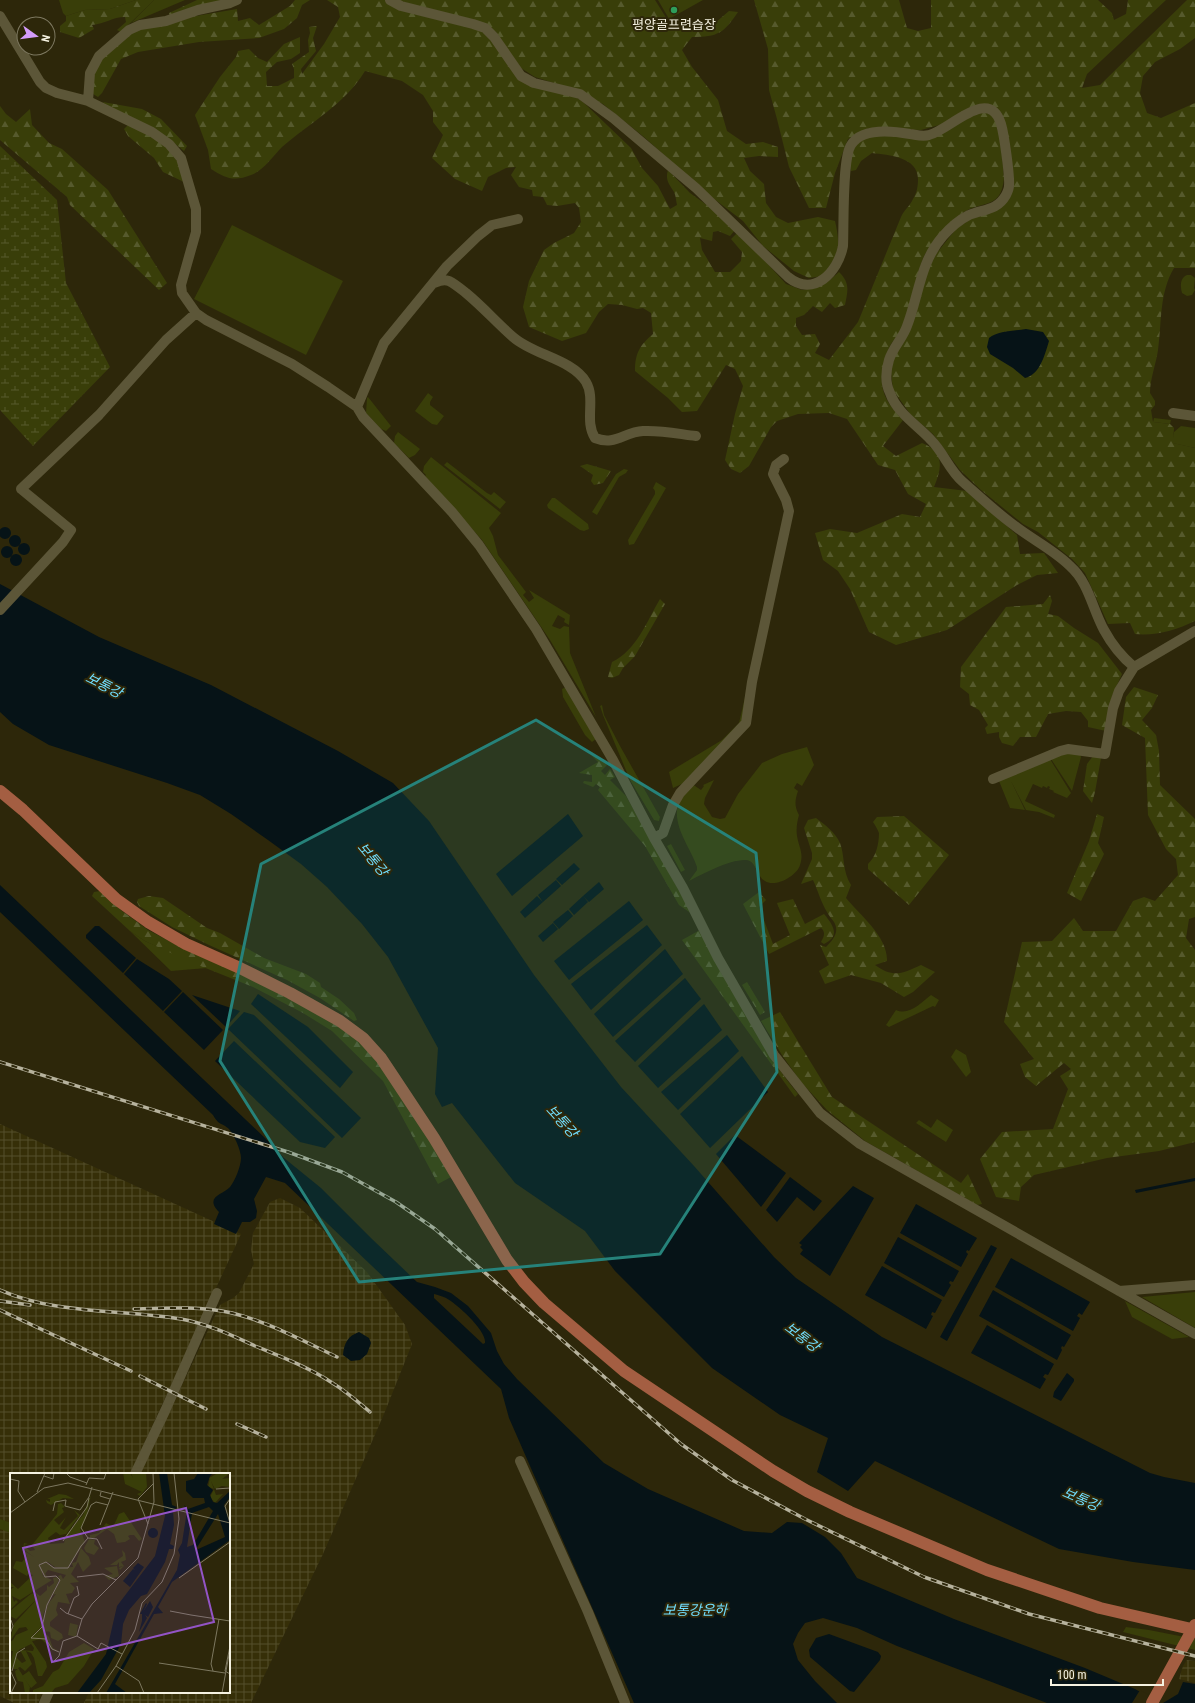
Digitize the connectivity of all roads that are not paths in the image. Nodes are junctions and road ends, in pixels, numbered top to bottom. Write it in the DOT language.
graph roads {
  1 [pos="237,0"];
  2 [pos="390,0"];
  3 [pos="0,16"];
  4 [pos="88,101"];
  5 [pos="518,219"];
  6 [pos="434,283"];
  7 [pos="196,313"];
  8 [pos="357,407"];
  9 [pos="1173,413"];
  10 [pos="1195,416"];
  11 [pos="696,436"];
  12 [pos="784,459"];
  13 [pos="0,610"];
  14 [pos="1195,631"];
  15 [pos="1134,667"];
  16 [pos="993,779"];
  17 [pos="0,791"];
  18 [pos="654,838"];
  19 [pos="1195,1285"];
  20 [pos="1119,1292"];
  21 [pos="217,1293"];
  22 [pos="1195,1334"];
  23 [pos="520,1461"];
  24 [pos="135,1473"];
  25 [pos="1195,1625"];
  26 [pos="1195,1630"];
  27 [pos="49,1693"];
  28 [pos="44,1703"];
  29 [pos="625,1703"];
  30 [pos="1152,1703"];
  1 -- 4 [label="street"];
  2 -- 15 [label="street"];
  3 -- 4 [label="street"];
  4 -- 7 [label="street"];
  5 -- 6 [label="street"];
  6 -- 8 [label="street"];
  6 -- 11 [label="street"];
  7 -- 8 [label="street"];
  7 -- 13 [label="street"];
  8 -- 18 [label="street"];
  9 -- 10 [label="street"];
  12 -- 18 [label="street"];
  14 -- 15 [label="street"];
  15 -- 16 [label="street"];
  17 -- 26 [label="main road"];
  18 -- 20 [label="street"];
  19 -- 20 [label="street"];
  20 -- 22 [label="street"];
  21 -- 24 [label="street"];
  23 -- 29 [label="street"];
  25 -- 30 [label="main road"];
  27 -- 28 [label="street"];
}
